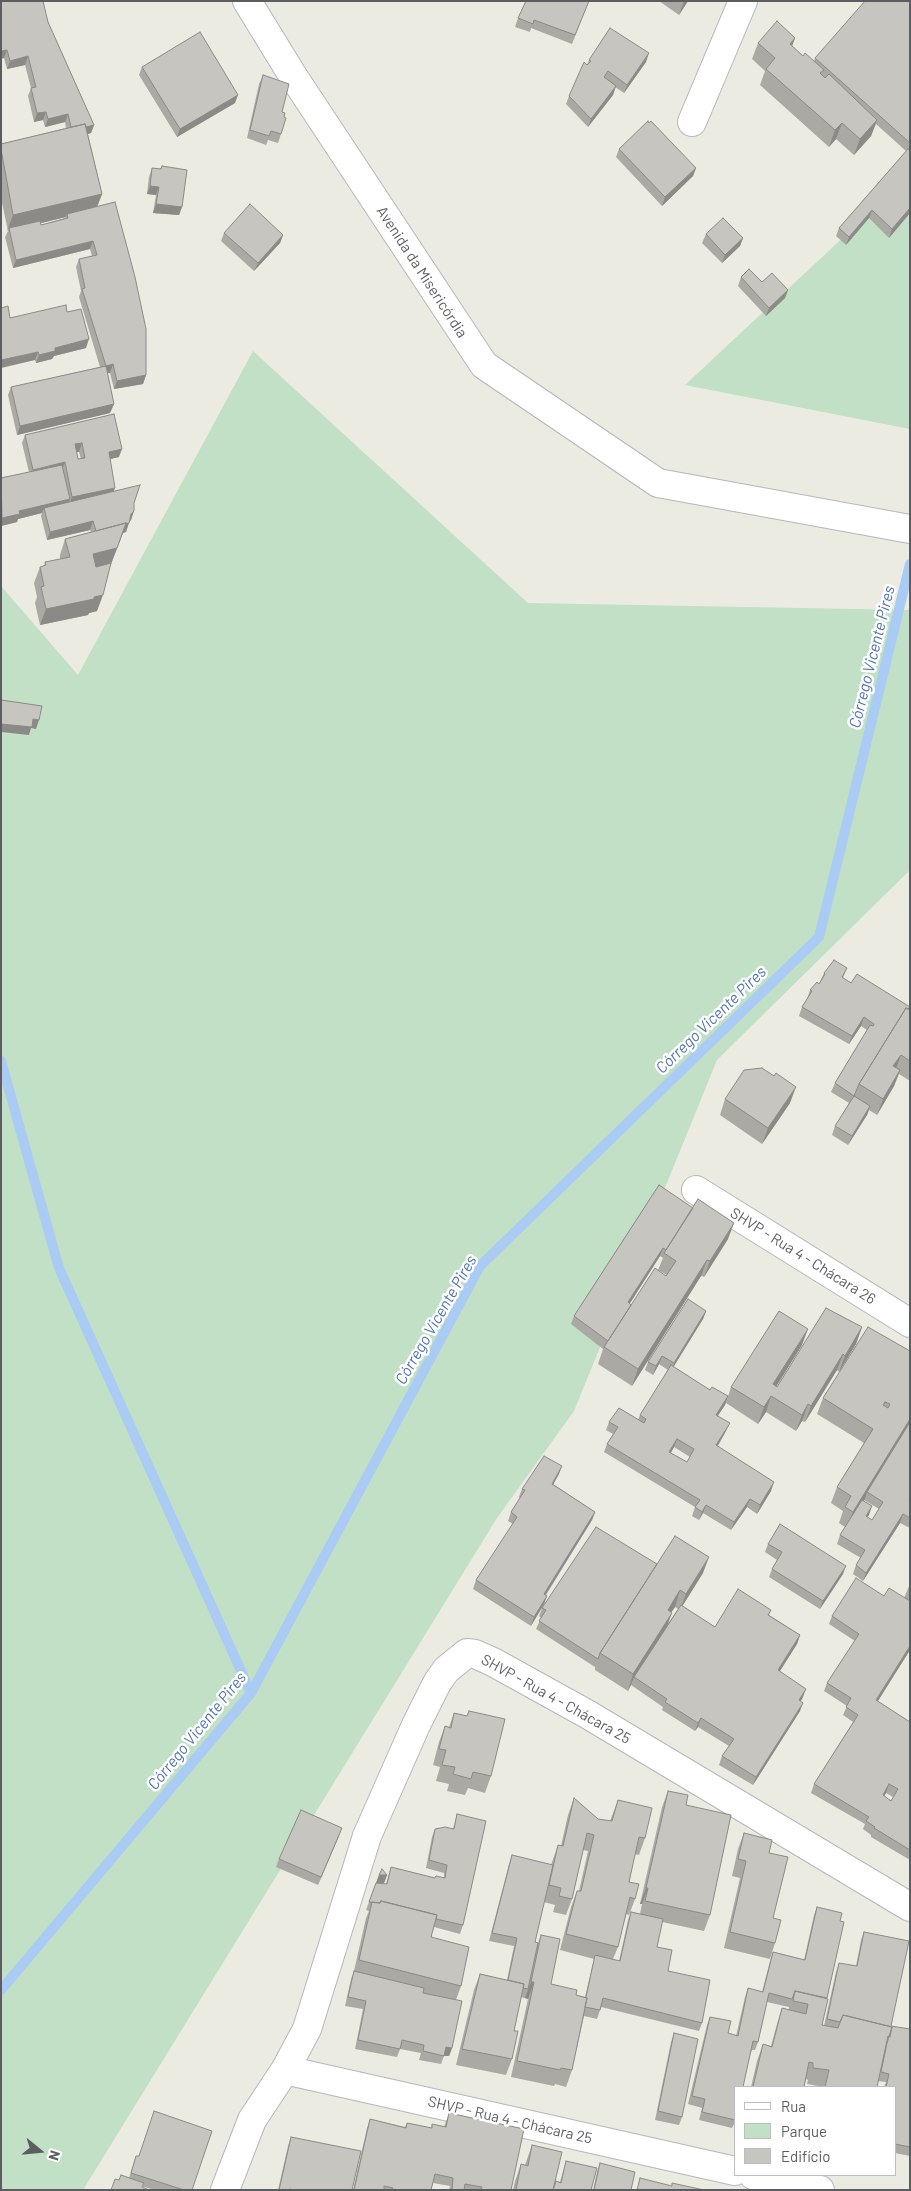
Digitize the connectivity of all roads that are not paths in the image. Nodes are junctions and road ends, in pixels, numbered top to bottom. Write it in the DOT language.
graph roads {
  1 [pos="247,1"];
  2 [pos="743,1"];
  3 [pos="692,122"];
  4 [pos="910,529"];
  5 [pos="696,1190"];
  6 [pos="910,1323"];
  7 [pos="910,1907"];
  8 [pos="285,2070"];
  9 [pos="734,2171"];
  10 [pos="757,2176"];
  11 [pos="225,2190"];
  12 [pos="820,2190"];
  1 -- 4 [label="street, Avenida da Misericórdia"];
  2 -- 3 [label="street"];
  5 -- 6 [label="street, SHVP - Rua 4 - Chácara 26"];
  7 -- 8 [label="street, SHVP - Rua 4 - Chácara 25"];
  8 -- 9 [label="street, SHVP - Rua 4 - Chácara 25"];
  8 -- 11 [label="street, SHVP - Rua 4 - Chácara 25"];
  10 -- 12 [label="street"];
}
